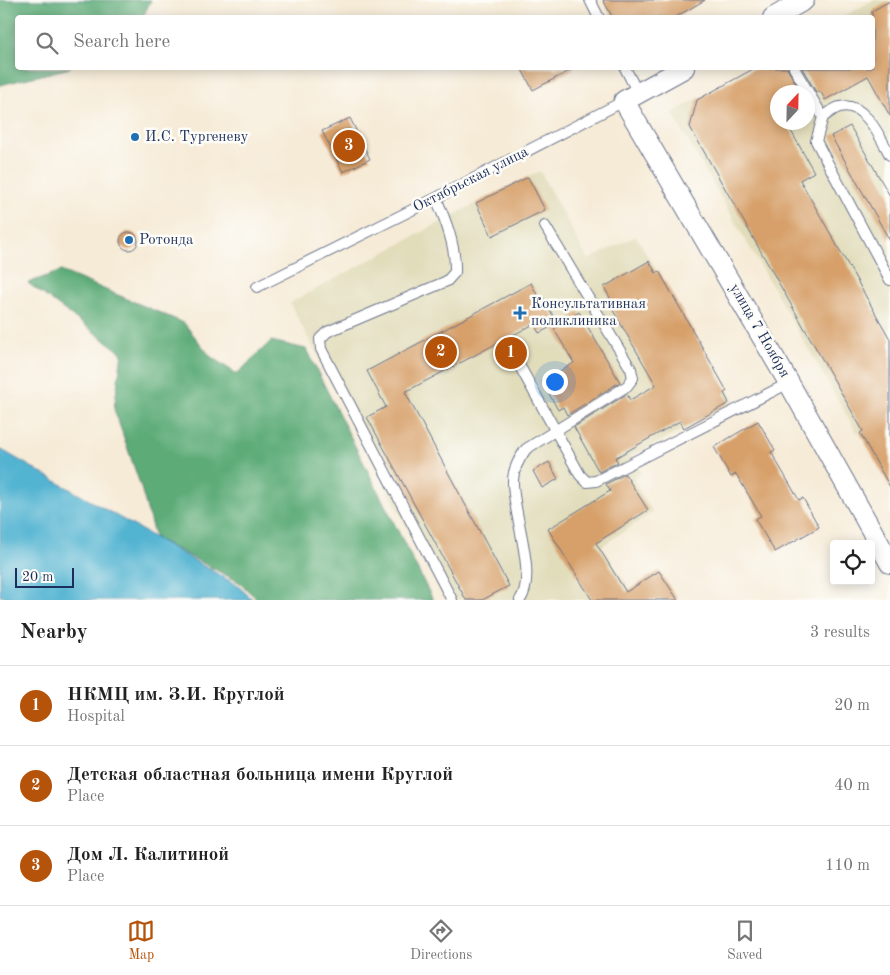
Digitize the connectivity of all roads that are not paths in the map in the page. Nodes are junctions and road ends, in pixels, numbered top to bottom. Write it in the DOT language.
graph roads {
  1 [pos="590,0"];
  2 [pos="804,0"];
  3 [pos="598,15"];
  4 [pos="778,15"];
  5 [pos="624,70"];
  6 [pos="680,70"];
  7 [pos="795,70"];
  8 [pos="631,97"];
  9 [pos="823,117"];
  10 [pos="890,156"];
  11 [pos="436,198"];
  12 [pos="545,226"];
  13 [pos="890,280"];
  14 [pos="256,287"];
  15 [pos="513,354"];
  16 [pos="790,383"];
  17 [pos="556,430"];
  18 [pos="890,563"];
  19 [pos="452,600"];
  20 [pos="520,600"];
  1 -- 3 [label="lane"];
  2 -- 4 [label="street"];
  5 -- 8 [label="lane"];
  6 -- 8 [label="street, Октябрьская улица"];
  7 -- 9 [label="lane"];
  8 -- 11 [label="lane, Октябрьская улица"];
  8 -- 16 [label="street, улица 7 Ноября"];
  9 -- 10 [label="lane"];
  9 -- 13 [label="lane"];
  11 -- 14 [label="lane, Октябрьская улица"];
  11 -- 19 [label="lane"];
  12 -- 17 [label="lane"];
  15 -- 17 [label="lane"];
  16 -- 17 [label="lane"];
  16 -- 18 [label="street, улица 7 Ноября"];
  17 -- 20 [label="lane"];
}
